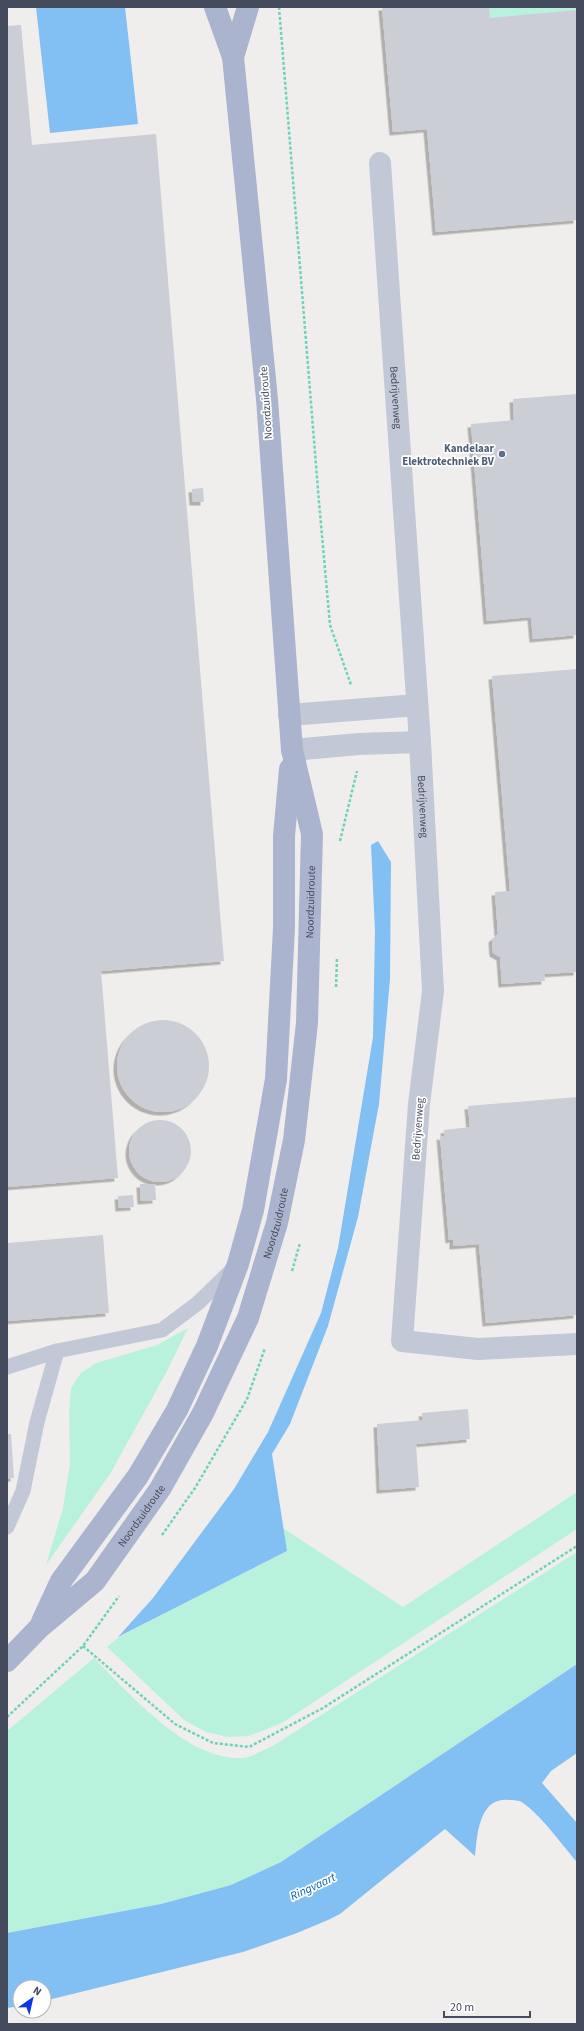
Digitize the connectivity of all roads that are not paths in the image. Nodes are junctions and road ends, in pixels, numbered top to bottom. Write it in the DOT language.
graph roads {
  1 [pos="215,7"];
  2 [pos="248,7"];
  3 [pos="233,57"];
  4 [pos="380,163"];
  5 [pos="417,705"];
  6 [pos="289,715"];
  7 [pos="420,742"];
  8 [pos="292,750"];
  9 [pos="238,1264"];
  10 [pos="577,1344"];
  11 [pos="57,1351"];
  12 [pos="7,1367"];
  13 [pos="7,1527"];
  14 [pos="39,1628"];
  15 [pos="7,1661"];
  1 -- 3 [label="main road, Noordzuidroute"];
  2 -- 3 [label="main road, Noordzuidroute"];
  3 -- 6 [label="main road, Noordzuidroute"];
  4 -- 5 [label="street, Bedrijvenweg"];
  5 -- 6 [label="street"];
  5 -- 7 [label="street, Bedrijvenweg"];
  6 -- 8 [label="main road, Noordzuidroute"];
  7 -- 8 [label="street"];
  7 -- 10 [label="street, Bedrijvenweg"];
  8 -- 9 [label="main road, Noordzuidroute"];
  8 -- 14 [label="main road, Noordzuidroute"];
  9 -- 11 [label="lane"];
  9 -- 14 [label="main road, Noordzuidroute"];
  11 -- 12 [label="lane"];
  11 -- 13 [label="lane"];
  14 -- 15 [label="main road, Noordzuidroute"];
}
